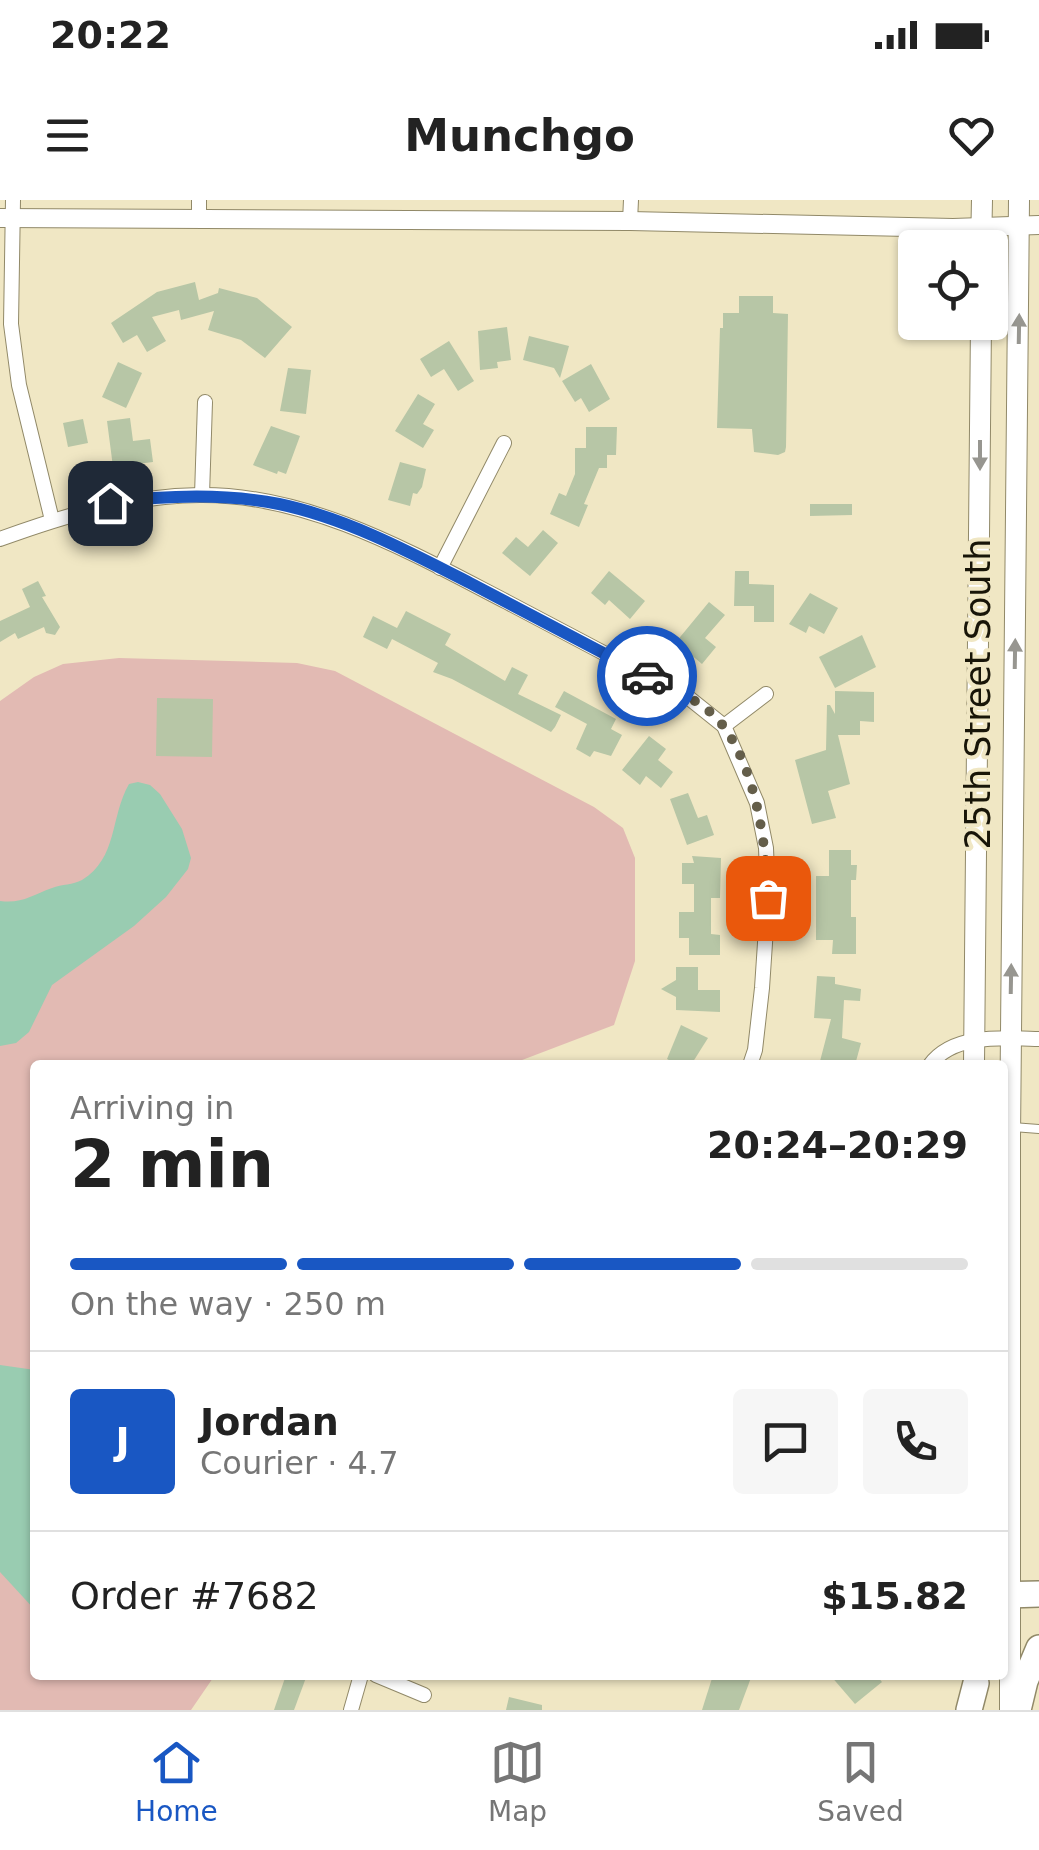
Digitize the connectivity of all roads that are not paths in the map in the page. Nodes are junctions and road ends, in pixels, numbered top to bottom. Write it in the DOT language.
graph roads {
  1 [pos="631,200"];
  2 [pos="982,200"];
  3 [pos="1019,200"];
  4 [pos="199,209"];
  5 [pos="8,212"];
  6 [pos="630,220"];
  7 [pos="1029,225"];
  8 [pos="981,230"];
  9 [pos="898,234"];
  10 [pos="980,340"];
  11 [pos="204,402"];
  12 [pos="504,443"];
  13 [pos="202,495"];
  14 [pos="52,520"];
  15 [pos="0,539"];
  16 [pos="440,568"];
  17 [pos="766,694"];
  18 [pos="724,726"];
  19 [pos="1011,1039"];
  20 [pos="1039,1040"];
  21 [pos="974,1041"];
  22 [pos="752,1060"];
  23 [pos="934,1060"];
  24 [pos="974,1060"];
  25 [pos="1010,1127"];
  26 [pos="1039,1129"];
  27 [pos="1008,1438"];
  28 [pos="1008,1594"];
  29 [pos="1039,1594"];
  30 [pos="1008,1633"];
  31 [pos="1039,1648"];
  32 [pos="360,1680"];
  33 [pos="388,1680"];
  34 [pos="976,1680"];
  35 [pos="424,1695"];
  36 [pos="352,1710"];
  37 [pos="972,1710"];
  38 [pos="1010,1710"];
  39 [pos="1018,1710"];
  1 -- 6 [label="street"];
  2 -- 8 [label="main road"];
  3 -- 7 [label="main road, 25th Street South"];
  4 -- 5 [label="street"];
  4 -- 6 [label="street"];
  5 -- 14 [label="street"];
  6 -- 9 [label="street"];
  19 -- 7 [label="main road, 25th Street South, one-way"];
  10 -- 21 [label="main road, 25th Street South, one-way"];
  11 -- 13 [label="street"];
  12 -- 16 [label="street"];
  13 -- 14 [label="street"];
  13 -- 16 [label="street"];
  14 -- 15 [label="street"];
  16 -- 18 [label="street"];
  17 -- 18 [label="street"];
  18 -- 22 [label="street"];
  19 -- 20 [label="street"];
  19 -- 21 [label="street"];
  19 -- 25 [label="main road, 25th Street South"];
  21 -- 23 [label="street"];
  21 -- 24 [label="main road, 25th Street South"];
  25 -- 26 [label="lane"];
  25 -- 27 [label="main road, 25th Street South"];
  28 -- 29 [label="highway"];
  30 -- 38 [label="main road, 25th Street South"];
  31 -- 39 [label="highway"];
  32 -- 36 [label="street"];
  33 -- 35 [label="street"];
  34 -- 37 [label="highway"];
}
